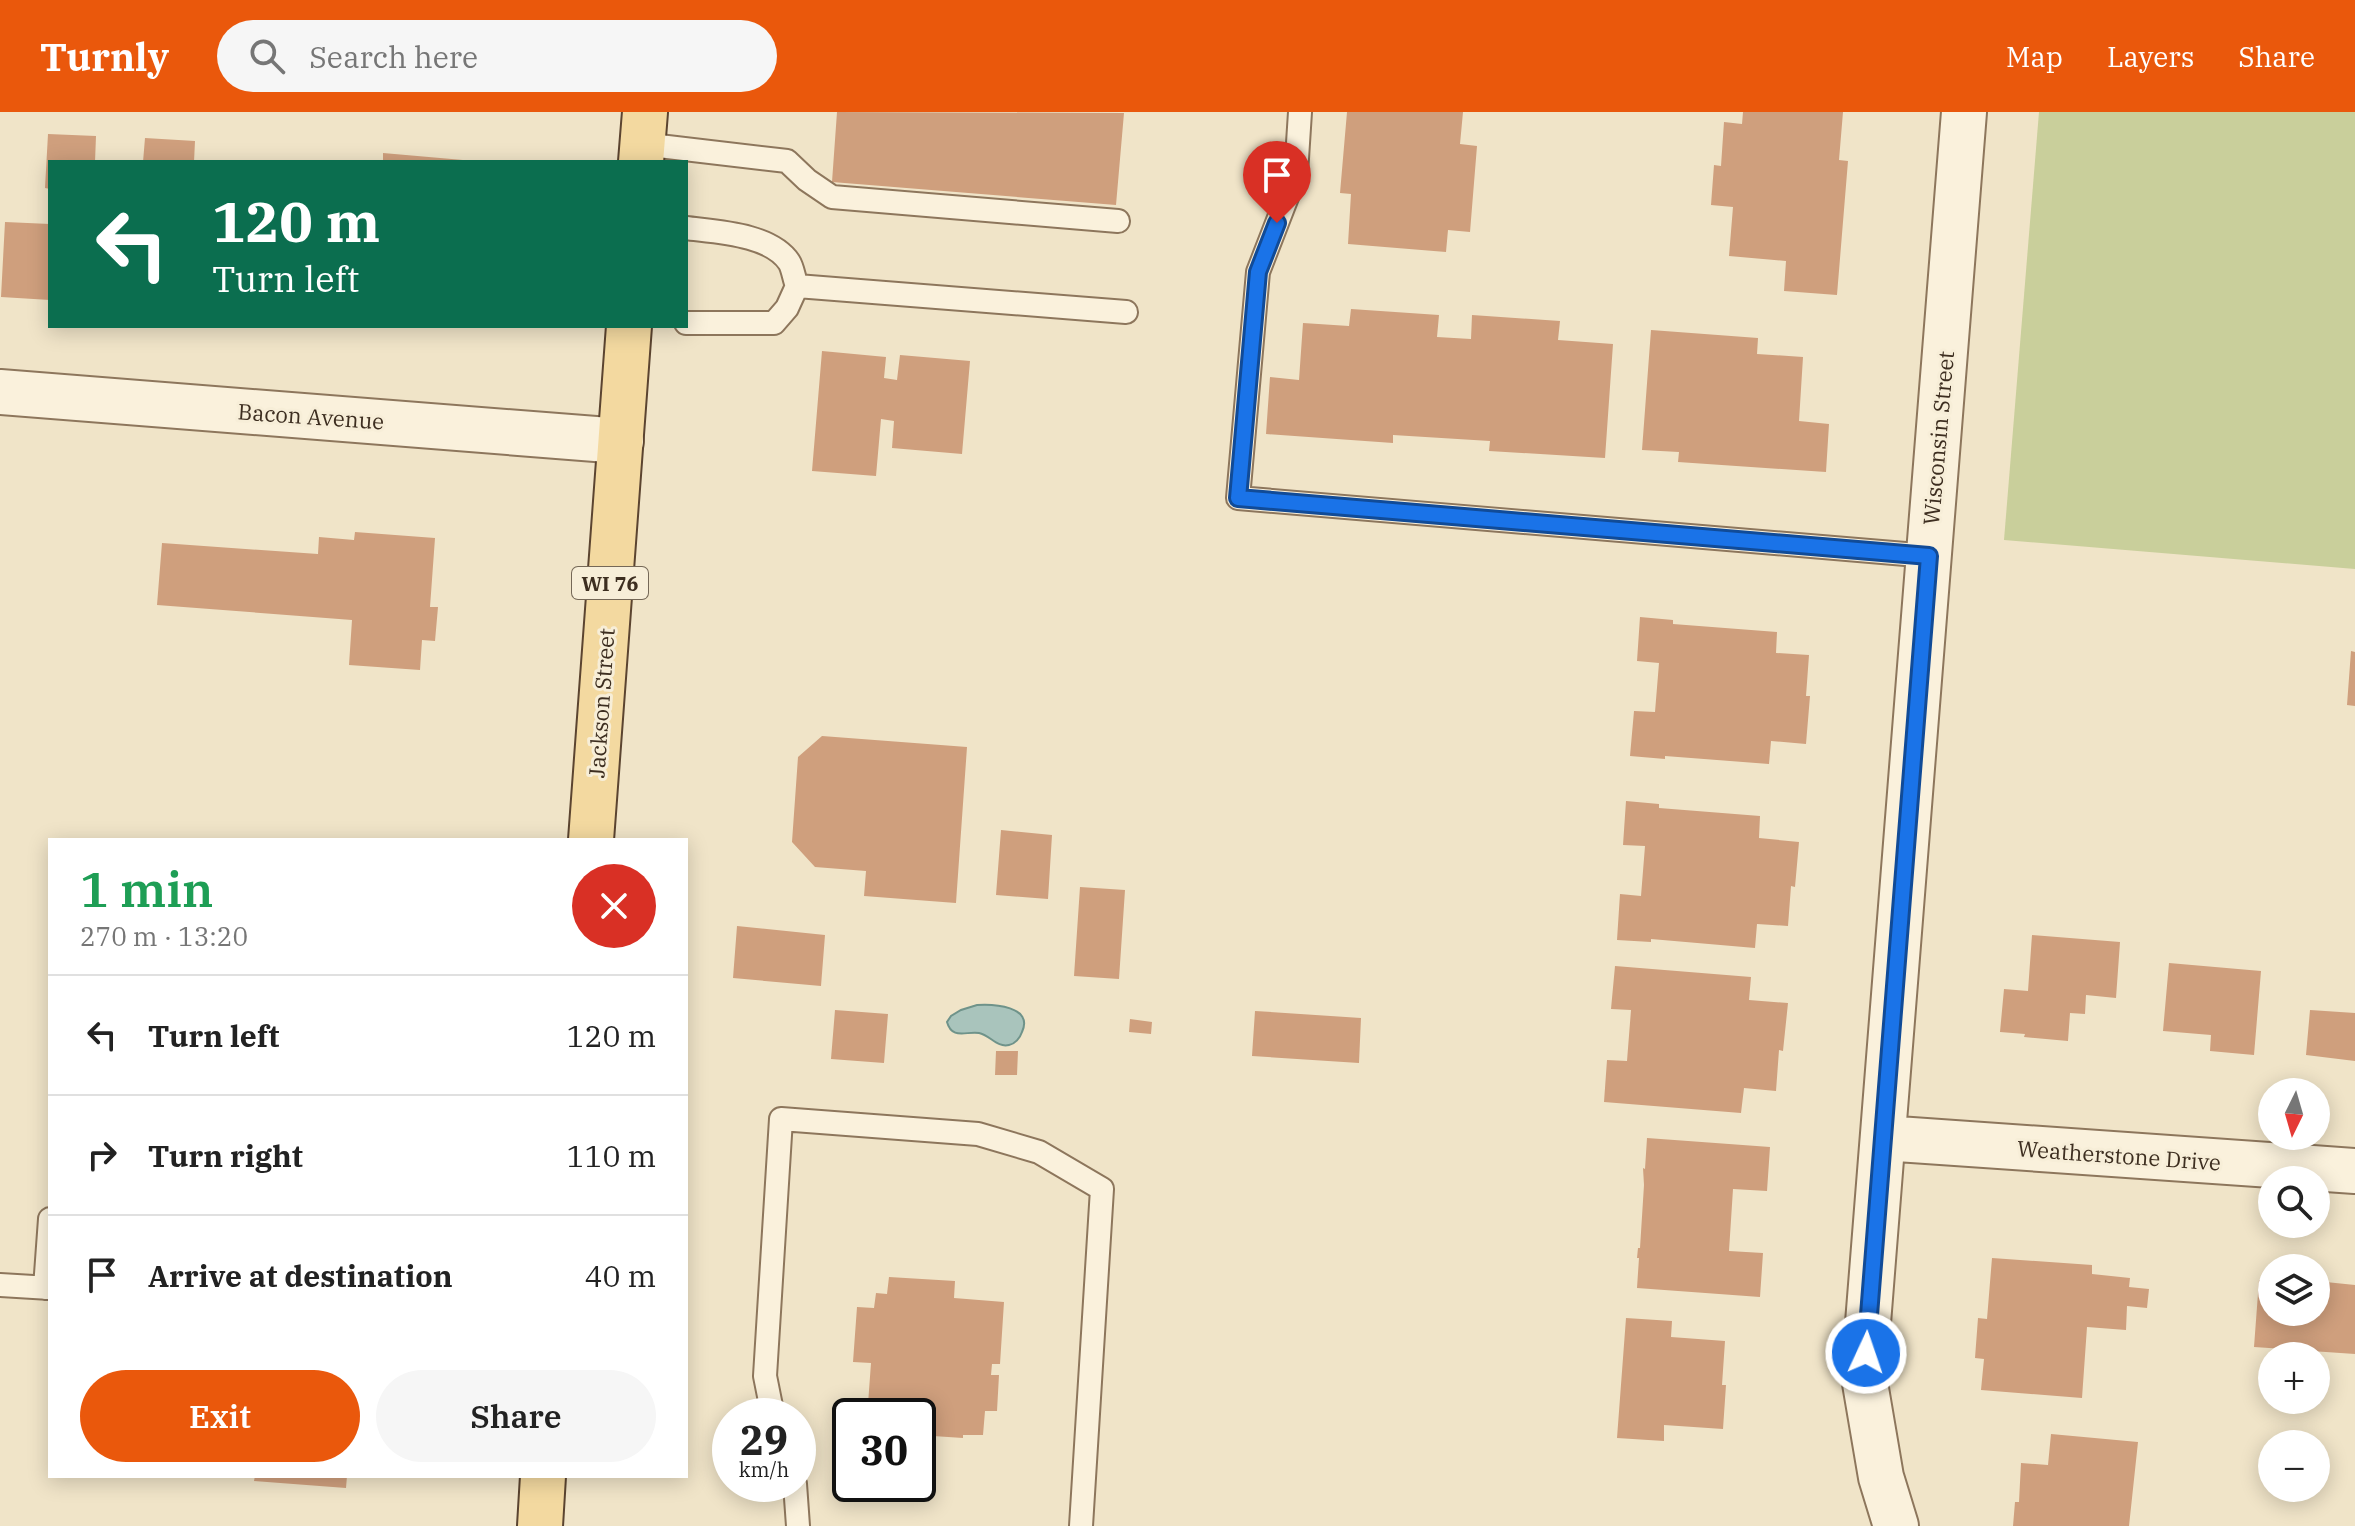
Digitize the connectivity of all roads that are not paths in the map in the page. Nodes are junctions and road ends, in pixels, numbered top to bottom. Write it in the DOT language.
graph roads {
  1 [pos="1300,112"];
  2 [pos="1964,112"];
  3 [pos="643,139"];
  4 [pos="1118,221"];
  5 [pos="688,228"];
  6 [pos="797,286"];
  7 [pos="1126,312"];
  8 [pos="688,323"];
  9 [pos="629,328"];
  10 [pos="0,392"];
  11 [pos="621,441"];
  12 [pos="1929,556"];
  13 [pos="591,838"];
  14 [pos="1883,1138"];
  15 [pos="2355,1171"];
  16 [pos="48,1265"];
  17 [pos="0,1285"];
  18 [pos="47,1288"];
  19 [pos="769,1398"];
  20 [pos="543,1478"];
  21 [pos="796,1502"];
  22 [pos="540,1526"];
  23 [pos="798,1526"];
  24 [pos="1081,1526"];
  25 [pos="1896,1526"];
  1 -- 12 [label="lane"];
  2 -- 12 [label="street, Wisconsin Street"];
  3 -- 4 [label="lane"];
  5 -- 6 [label="lane"];
  6 -- 7 [label="lane"];
  6 -- 8 [label="lane"];
  9 -- 11 [label="main road, Jackson Street / WI 76"];
  10 -- 11 [label="street, Bacon Avenue"];
  11 -- 13 [label="main road, Jackson Street / WI 76"];
  12 -- 14 [label="street, Wisconsin Street"];
  14 -- 15 [label="street, Weatherstone Drive"];
  14 -- 25 [label="street, Wisconsin Street"];
  16 -- 18 [label="lane"];
  17 -- 18 [label="lane"];
  19 -- 24 [label="lane"];
  20 -- 22 [label="main road"];
  21 -- 23 [label="lane"];
}
